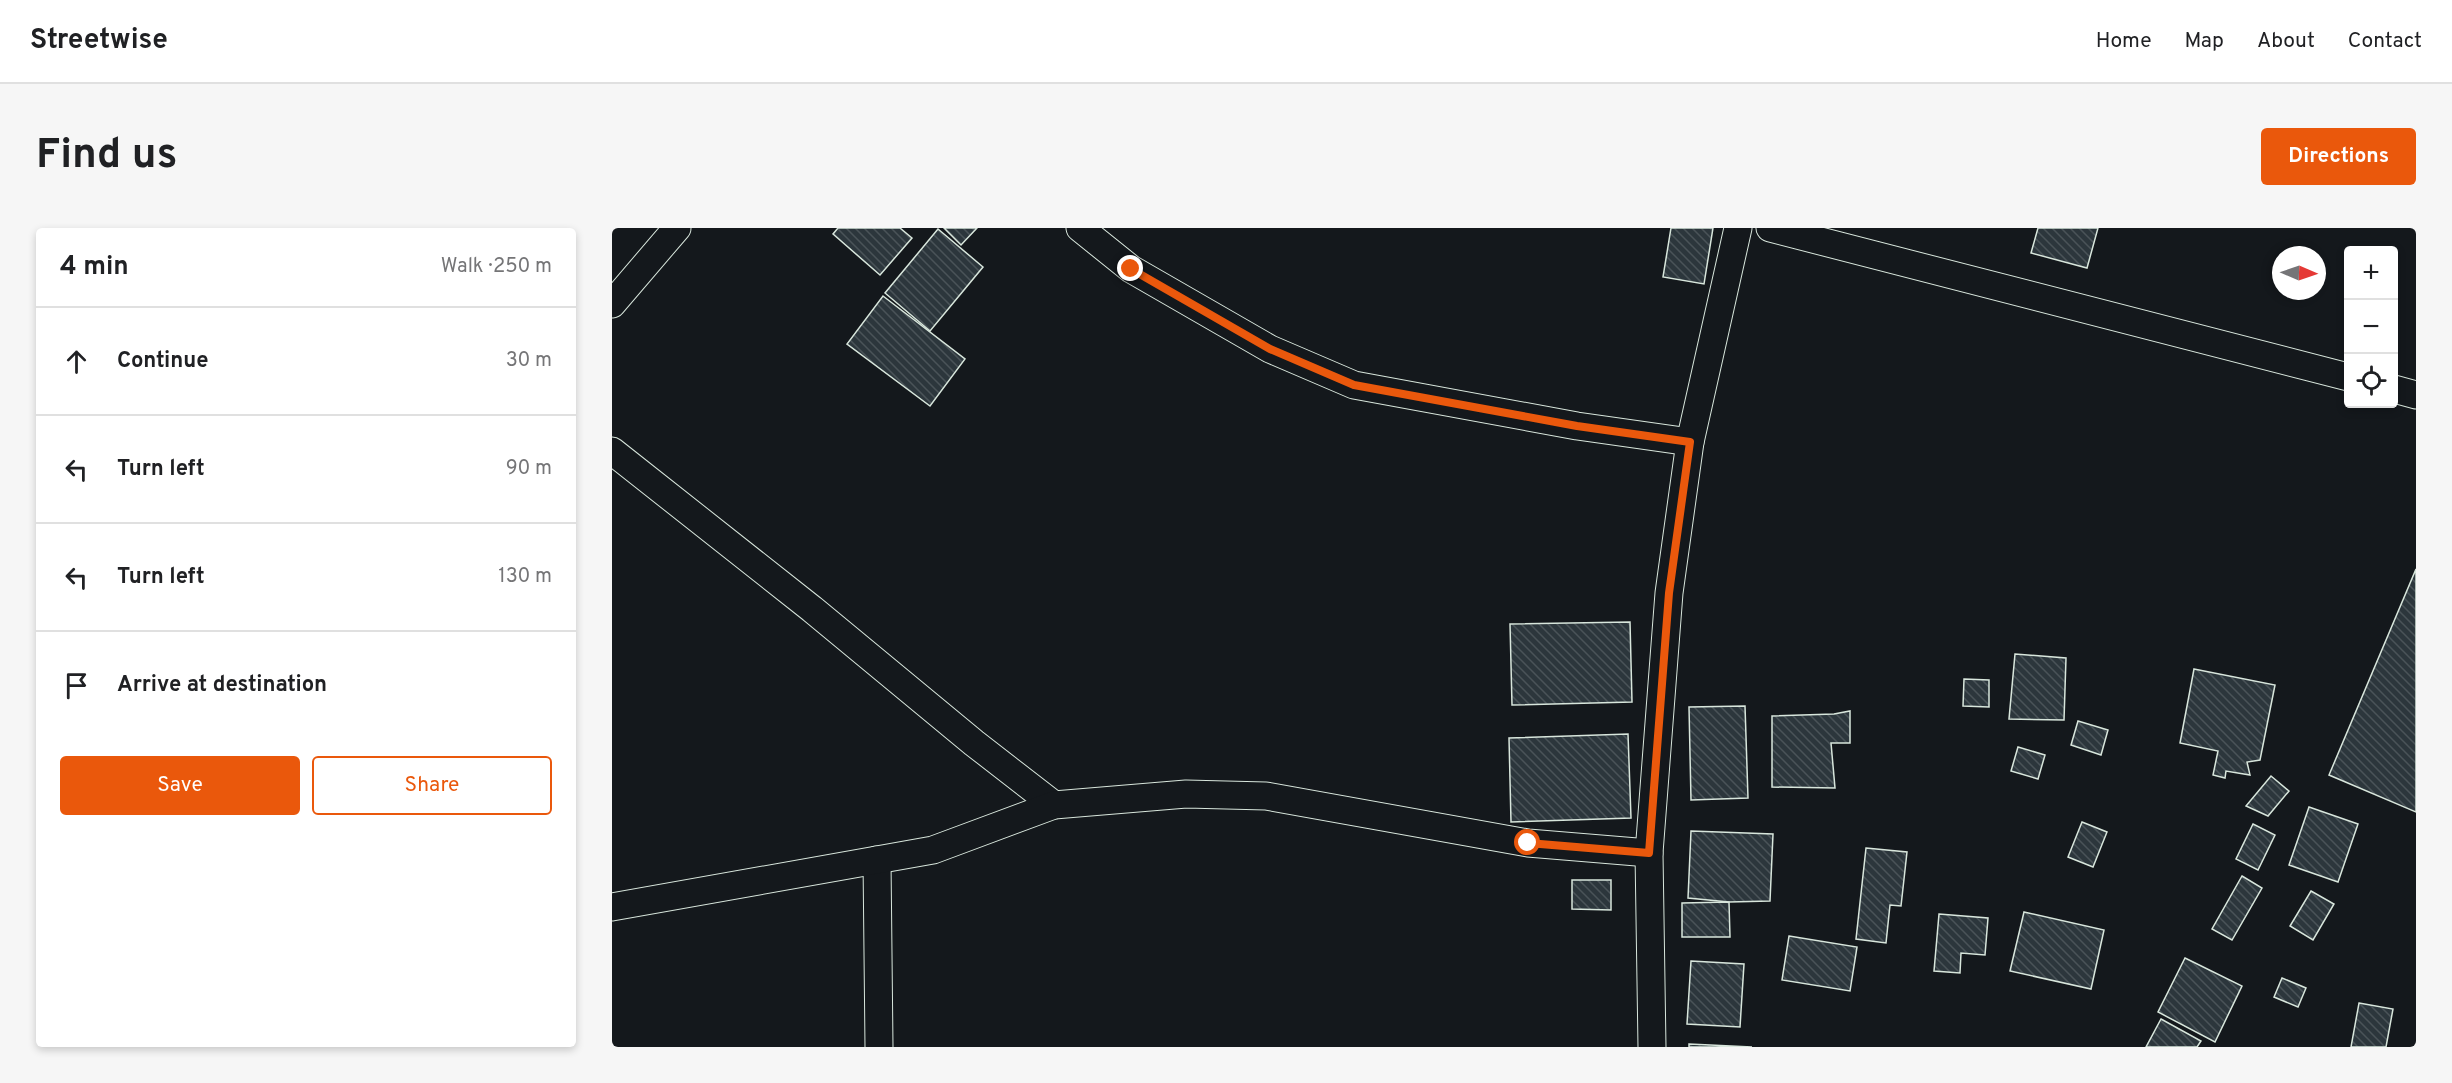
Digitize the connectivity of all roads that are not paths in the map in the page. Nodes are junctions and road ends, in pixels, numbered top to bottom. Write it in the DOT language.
graph roads {
  1 [pos="677,228"];
  2 [pos="1080,228"];
  3 [pos="1738,228"];
  4 [pos="1770,228"];
  5 [pos="612,304"];
  6 [pos="2344,376"];
  7 [pos="2398,390"];
  8 [pos="2416,395"];
  9 [pos="1690,442"];
  10 [pos="612,451"];
  11 [pos="1054,805"];
  12 [pos="1649,853"];
  13 [pos="878,860"];
  14 [pos="612,907"];
  15 [pos="879,1047"];
  16 [pos="1652,1047"];
  1 -- 5 [label="street"];
  2 -- 9 [label="street"];
  3 -- 9 [label="street"];
  4 -- 6 [label="street"];
  7 -- 8 [label="street"];
  9 -- 12 [label="street"];
  10 -- 11 [label="street"];
  11 -- 12 [label="street"];
  11 -- 13 [label="street"];
  12 -- 16 [label="street"];
  13 -- 14 [label="street"];
  13 -- 15 [label="street"];
}
